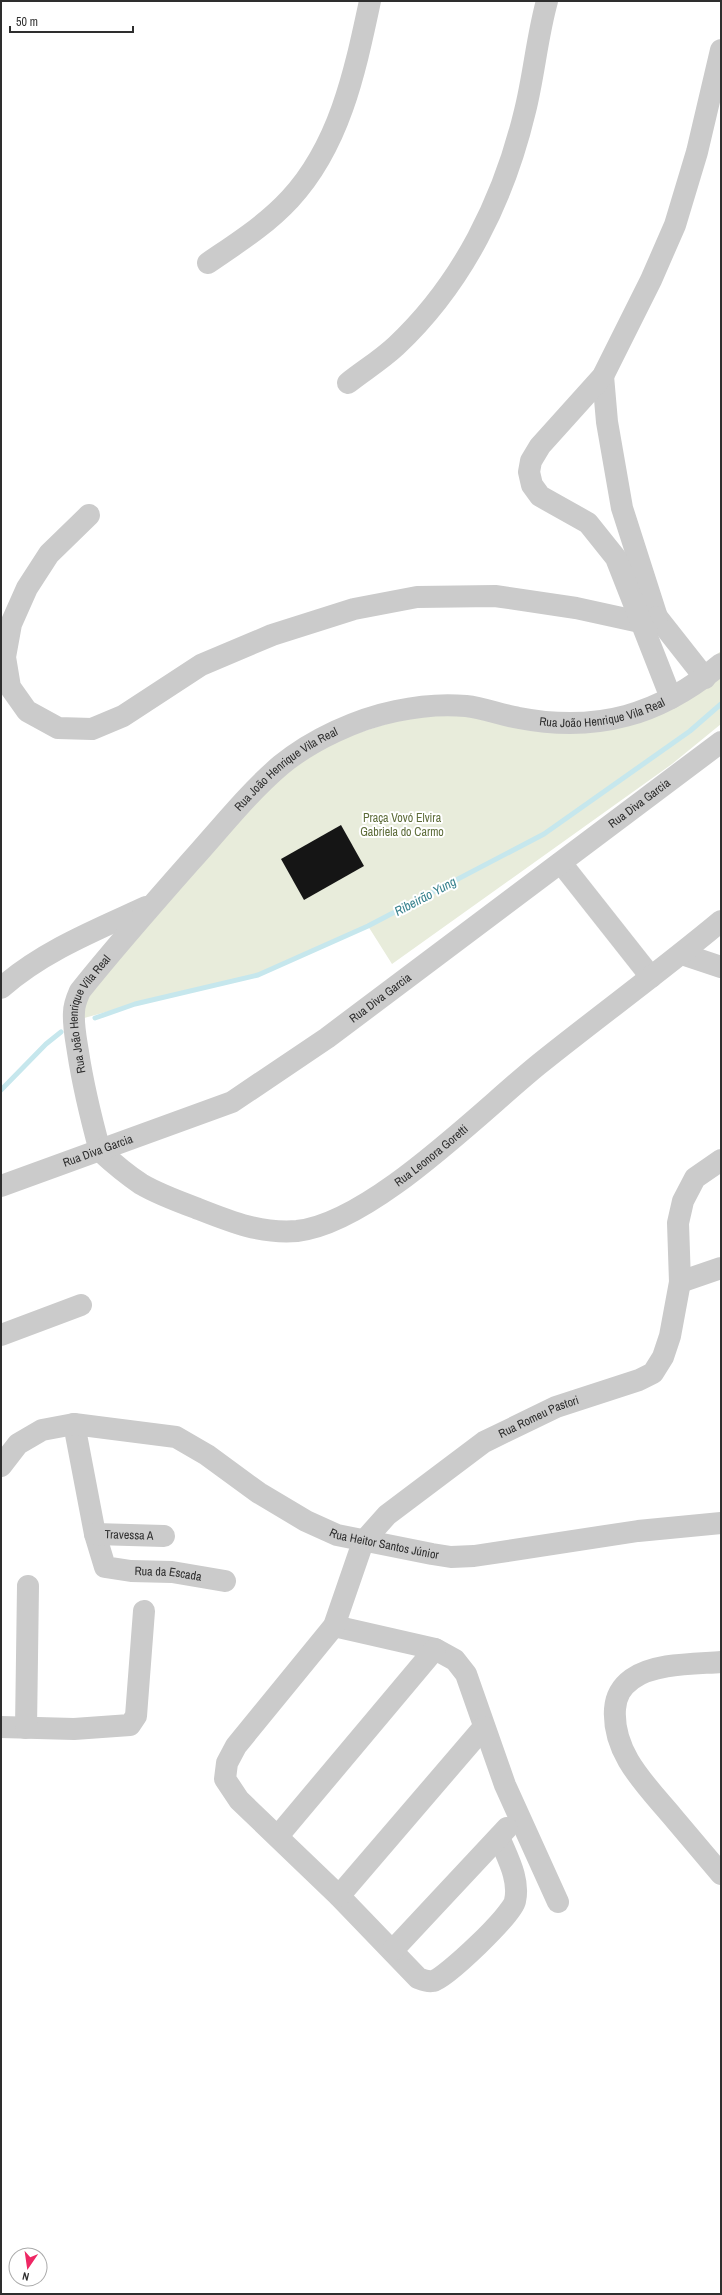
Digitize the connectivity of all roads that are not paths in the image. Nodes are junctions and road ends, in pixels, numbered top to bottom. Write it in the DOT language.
graph roads {
  1 [pos="370,1"];
  2 [pos="548,1"];
  3 [pos="721,50"];
  4 [pos="208,263"];
  5 [pos="603,376"];
  6 [pos="348,383"];
  7 [pos="569,414"];
  8 [pos="607,422"];
  9 [pos="622,508"];
  10 [pos="89,515"];
  11 [pos="588,523"];
  12 [pos="648,620"];
  13 [pos="721,664"];
  14 [pos="704,678"];
  15 [pos="671,698"];
  16 [pos="721,742"];
  17 [pos="561,863"];
  18 [pos="151,905"];
  19 [pos="721,921"];
  20 [pos="682,954"];
  21 [pos="721,967"];
  22 [pos="651,977"];
  23 [pos="1,988"];
  24 [pos="100,1151"];
  25 [pos="721,1160"];
  26 [pos="1,1186"];
  27 [pos="721,1268"];
  28 [pos="680,1282"];
  29 [pos="81,1306"];
  30 [pos="1,1335"];
  31 [pos="74,1424"];
  32 [pos="1,1466"];
  33 [pos="721,1523"];
  34 [pos="95,1534"];
  35 [pos="164,1536"];
  36 [pos="363,1542"];
  37 [pos="225,1581"];
  38 [pos="28,1586"];
  39 [pos="144,1611"];
  40 [pos="334,1626"];
  41 [pos="436,1649"];
  42 [pos="721,1662"];
  43 [pos="1,1727"];
  44 [pos="484,1727"];
  45 [pos="26,1728"];
  46 [pos="519,1815"];
  47 [pos="278,1836"];
  48 [pos="499,1837"];
  49 [pos="721,1874"];
  50 [pos="339,1896"];
  51 [pos="558,1902"];
  52 [pos="393,1950"];
  1 -- 4 [label="street"];
  2 -- 6 [label="street"];
  3 -- 5 [label="street"];
  5 -- 7 [label="street"];
  5 -- 8 [label="street"];
  7 -- 8 [label="street"];
  7 -- 11 [label="street"];
  8 -- 9 [label="street"];
  9 -- 11 [label="street"];
  9 -- 12 [label="street"];
  10 -- 12 [label="street"];
  11 -- 12 [label="street"];
  12 -- 14 [label="street"];
  12 -- 15 [label="street"];
  13 -- 14 [label="street, Rua João Henrique Vila Real"];
  14 -- 15 [label="street, Rua João Henrique Vila Real"];
  15 -- 18 [label="street, Rua João Henrique Vila Real"];
  16 -- 17 [label="street, Rua Diva Garcia"];
  17 -- 22 [label="street"];
  17 -- 24 [label="street, Rua Diva Garcia"];
  18 -- 23 [label="street"];
  18 -- 24 [label="street, Rua João Henrique Vila Real"];
  19 -- 20 [label="street, Rua Leonora Goretti"];
  20 -- 21 [label="street"];
  20 -- 22 [label="street, Rua Leonora Goretti"];
  22 -- 24 [label="street, Rua Leonora Goretti"];
  24 -- 26 [label="street, Rua Diva Garcia"];
  25 -- 28 [label="street, Rua Romeu Pastori"];
  27 -- 28 [label="street"];
  28 -- 36 [label="street, Rua Romeu Pastori"];
  29 -- 30 [label="street"];
  31 -- 32 [label="street, Rua Heitor Santos Júnior"];
  31 -- 34 [label="street"];
  31 -- 36 [label="street, Rua Heitor Santos Júnior"];
  33 -- 36 [label="street, Rua Heitor Santos Júnior"];
  34 -- 35 [label="street, Travessa A"];
  34 -- 37 [label="street, Rua da Escada"];
  36 -- 40 [label="street"];
  38 -- 45 [label="street"];
  39 -- 45 [label="street"];
  40 -- 41 [label="street"];
  40 -- 47 [label="street"];
  41 -- 44 [label="street"];
  41 -- 47 [label="street"];
  42 -- 49 [label="street"];
  43 -- 45 [label="street"];
  44 -- 46 [label="street"];
  44 -- 50 [label="street"];
  46 -- 48 [label="street"];
  46 -- 51 [label="street"];
  47 -- 50 [label="street"];
  48 -- 52 [label="street"];
  48 -- 52 [label="street"];
  50 -- 52 [label="street"];
}
